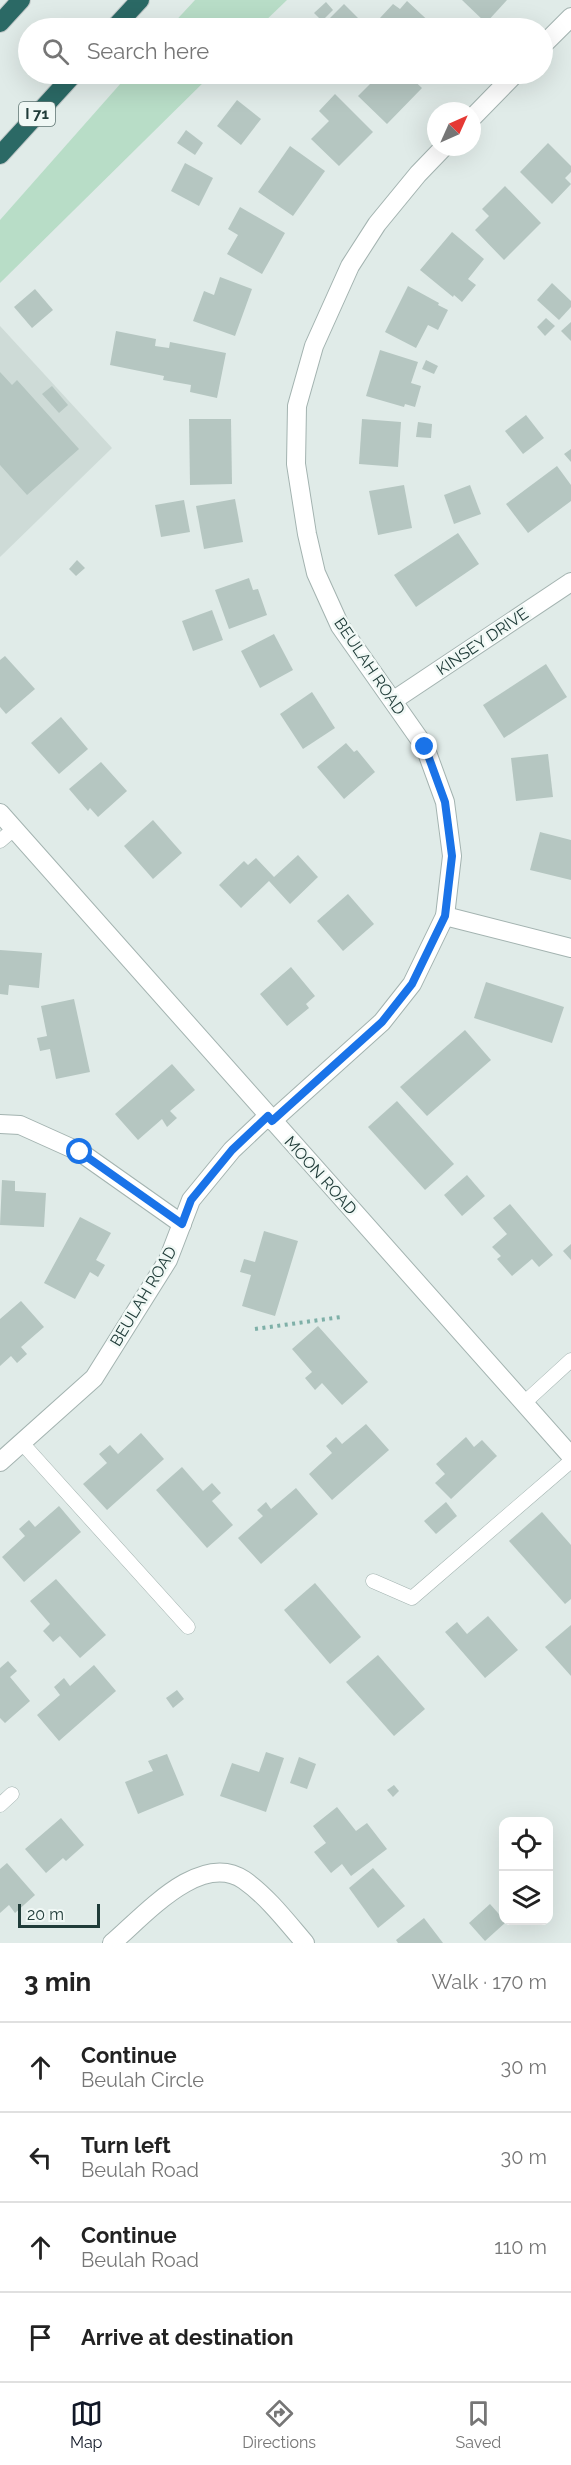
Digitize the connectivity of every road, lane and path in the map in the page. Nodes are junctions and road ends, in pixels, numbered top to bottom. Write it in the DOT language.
graph roads {
  1 [pos="21,0"];
  2 [pos="140,0"];
  3 [pos="571,17"];
  4 [pos="123,18"];
  5 [pos="0,23"];
  6 [pos="553,36"];
  7 [pos="65,84"];
  8 [pos="505,84"];
  9 [pos="481,109"];
  10 [pos="0,155"];
  11 [pos="435,156"];
  12 [pos="571,582"];
  13 [pos="394,700"];
  14 [pos="0,813"];
  15 [pos="7,835"];
  16 [pos="445,916"];
  17 [pos="571,948"];
  18 [pos="270,1118"];
  19 [pos="0,1124"];
  20 [pos="182,1224"];
  21 [pos="341,1317"];
  22 [pos="255,1329"];
  23 [pos="571,1360"];
  24 [pos="524,1403"];
  25 [pos="22,1443"];
  26 [pos="571,1459"];
  27 [pos="0,1462"];
  28 [pos="373,1581"];
  29 [pos="188,1627"];
  30 [pos="12,1794"];
  31 [pos="0,1805"];
  32 [pos="112,1943"];
  33 [pos="305,1943"];
  1 -- 5 [label="highway"];
  2 -- 4 [label="highway"];
  3 -- 6 [label="street"];
  7 -- 10 [label="highway, I 71"];
  8 -- 9 [label="street"];
  11 -- 13 [label="street, BEULAH ROAD"];
  12 -- 13 [label="street, KINSEY DRIVE"];
  13 -- 16 [label="street, BEULAH ROAD"];
  14 -- 15 [label="street, MOON ROAD"];
  15 -- 18 [label="street, MOON ROAD"];
  16 -- 17 [label="street"];
  16 -- 18 [label="street, BEULAH ROAD"];
  18 -- 20 [label="street, BEULAH ROAD"];
  18 -- 24 [label="street, MOON ROAD"];
  19 -- 20 [label="street"];
  20 -- 25 [label="street, BEULAH ROAD"];
  21 -- 22 [label="path"];
  23 -- 24 [label="lane"];
  24 -- 26 [label="street, MOON ROAD"];
  25 -- 27 [label="street, BEULAH ROAD"];
  25 -- 29 [label="lane"];
  26 -- 28 [label="lane"];
  30 -- 31 [label="lane"];
  32 -- 33 [label="street"];
}
